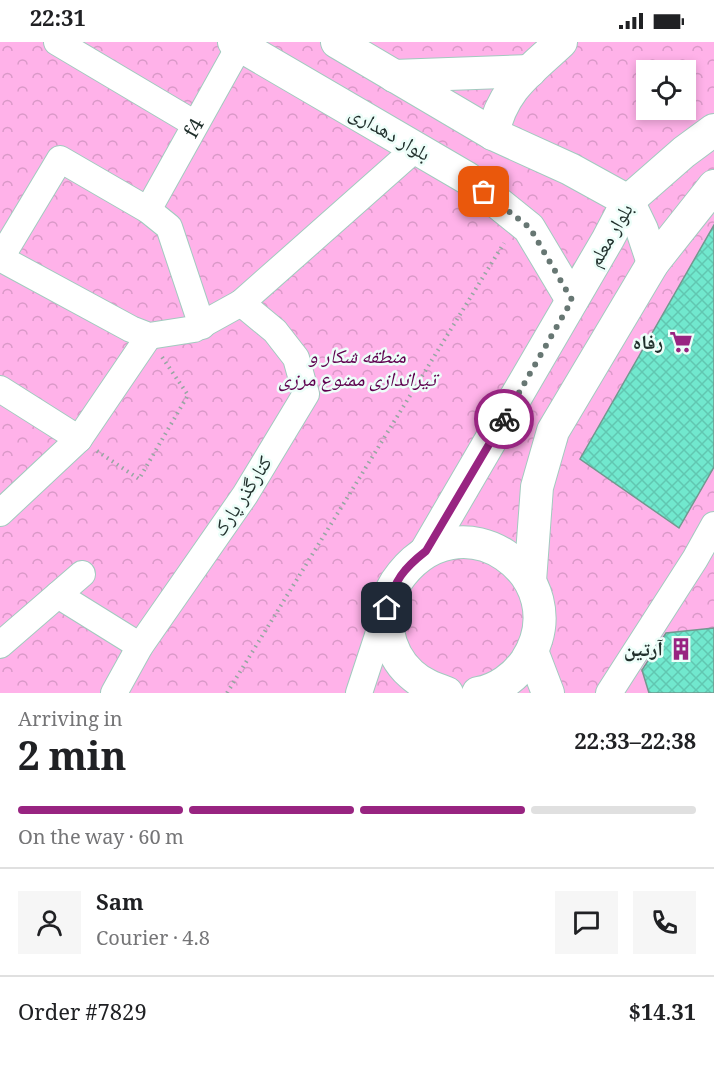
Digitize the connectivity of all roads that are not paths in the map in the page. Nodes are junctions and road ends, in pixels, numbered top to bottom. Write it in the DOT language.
graph roads {
  1 [pos="57,42"];
  2 [pos="337,42"];
  3 [pos="561,42"];
  4 [pos="237,44"];
  5 [pos="530,71"];
  6 [pos="394,76"];
  7 [pos="195,124"];
  8 [pos="714,130"];
  9 [pos="493,134"];
  10 [pos="416,148"];
  11 [pos="714,186"];
  12 [pos="628,201"];
  13 [pos="148,210"];
  14 [pos="0,258"];
  15 [pos="653,264"];
  16 [pos="572,300"];
  17 [pos="241,303"];
  18 [pos="201,326"];
  19 [pos="148,336"];
  20 [pos="0,389"];
  21 [pos="79,439"];
  22 [pos="0,513"];
  23 [pos="714,525"];
  24 [pos="426,551"];
  25 [pos="82,574"];
  26 [pos="530,581"];
  27 [pos="58,595"];
  28 [pos="387,608"];
  29 [pos="0,645"];
  30 [pos="140,646"];
  31 [pos="532,651"];
  32 [pos="432,691"];
  33 [pos="114,693"];
  34 [pos="358,693"];
  35 [pos="478,693"];
  36 [pos="548,693"];
  37 [pos="609,693"];
  1 -- 7 [label="street"];
  2 -- 6 [label="main road"];
  3 -- 5 [label="main road"];
  4 -- 7 [label="street, f4"];
  4 -- 10 [label="main road, بلوار دهداری"];
  5 -- 6 [label="main road"];
  5 -- 9 [label="main road"];
  6 -- 9 [label="main road"];
  7 -- 13 [label="street, f4"];
  8 -- 12 [label="main road, بلوار معلم"];
  9 -- 12 [label="main road"];
  10 -- 16 [label="main road, بلوار دهداری"];
  10 -- 17 [label="street"];
  11 -- 15 [label="main road"];
  12 -- 15 [label="main road"];
  12 -- 16 [label="main road, بلوار معلم"];
  13 -- 14 [label="street"];
  13 -- 18 [label="street"];
  14 -- 19 [label="street"];
  15 -- 26 [label="main road"];
  16 -- 24 [label="main road, بلوار معلم"];
  17 -- 18 [label="street"];
  17 -- 30 [label="street, کنارگذر پارک"];
  18 -- 19 [label="street"];
  19 -- 21 [label="street"];
  20 -- 21 [label="street"];
  21 -- 22 [label="street"];
  23 -- 37 [label="street"];
  24 -- 26 [label="main road"];
  24 -- 28 [label="main road"];
  25 -- 27 [label="street"];
  26 -- 31 [label="main road"];
  27 -- 29 [label="street"];
  27 -- 30 [label="street"];
  28 -- 32 [label="main road"];
  28 -- 34 [label="street"];
  30 -- 33 [label="street, کنارگذر پارک"];
  31 -- 35 [label="main road"];
  31 -- 36 [label="main road"];
}
